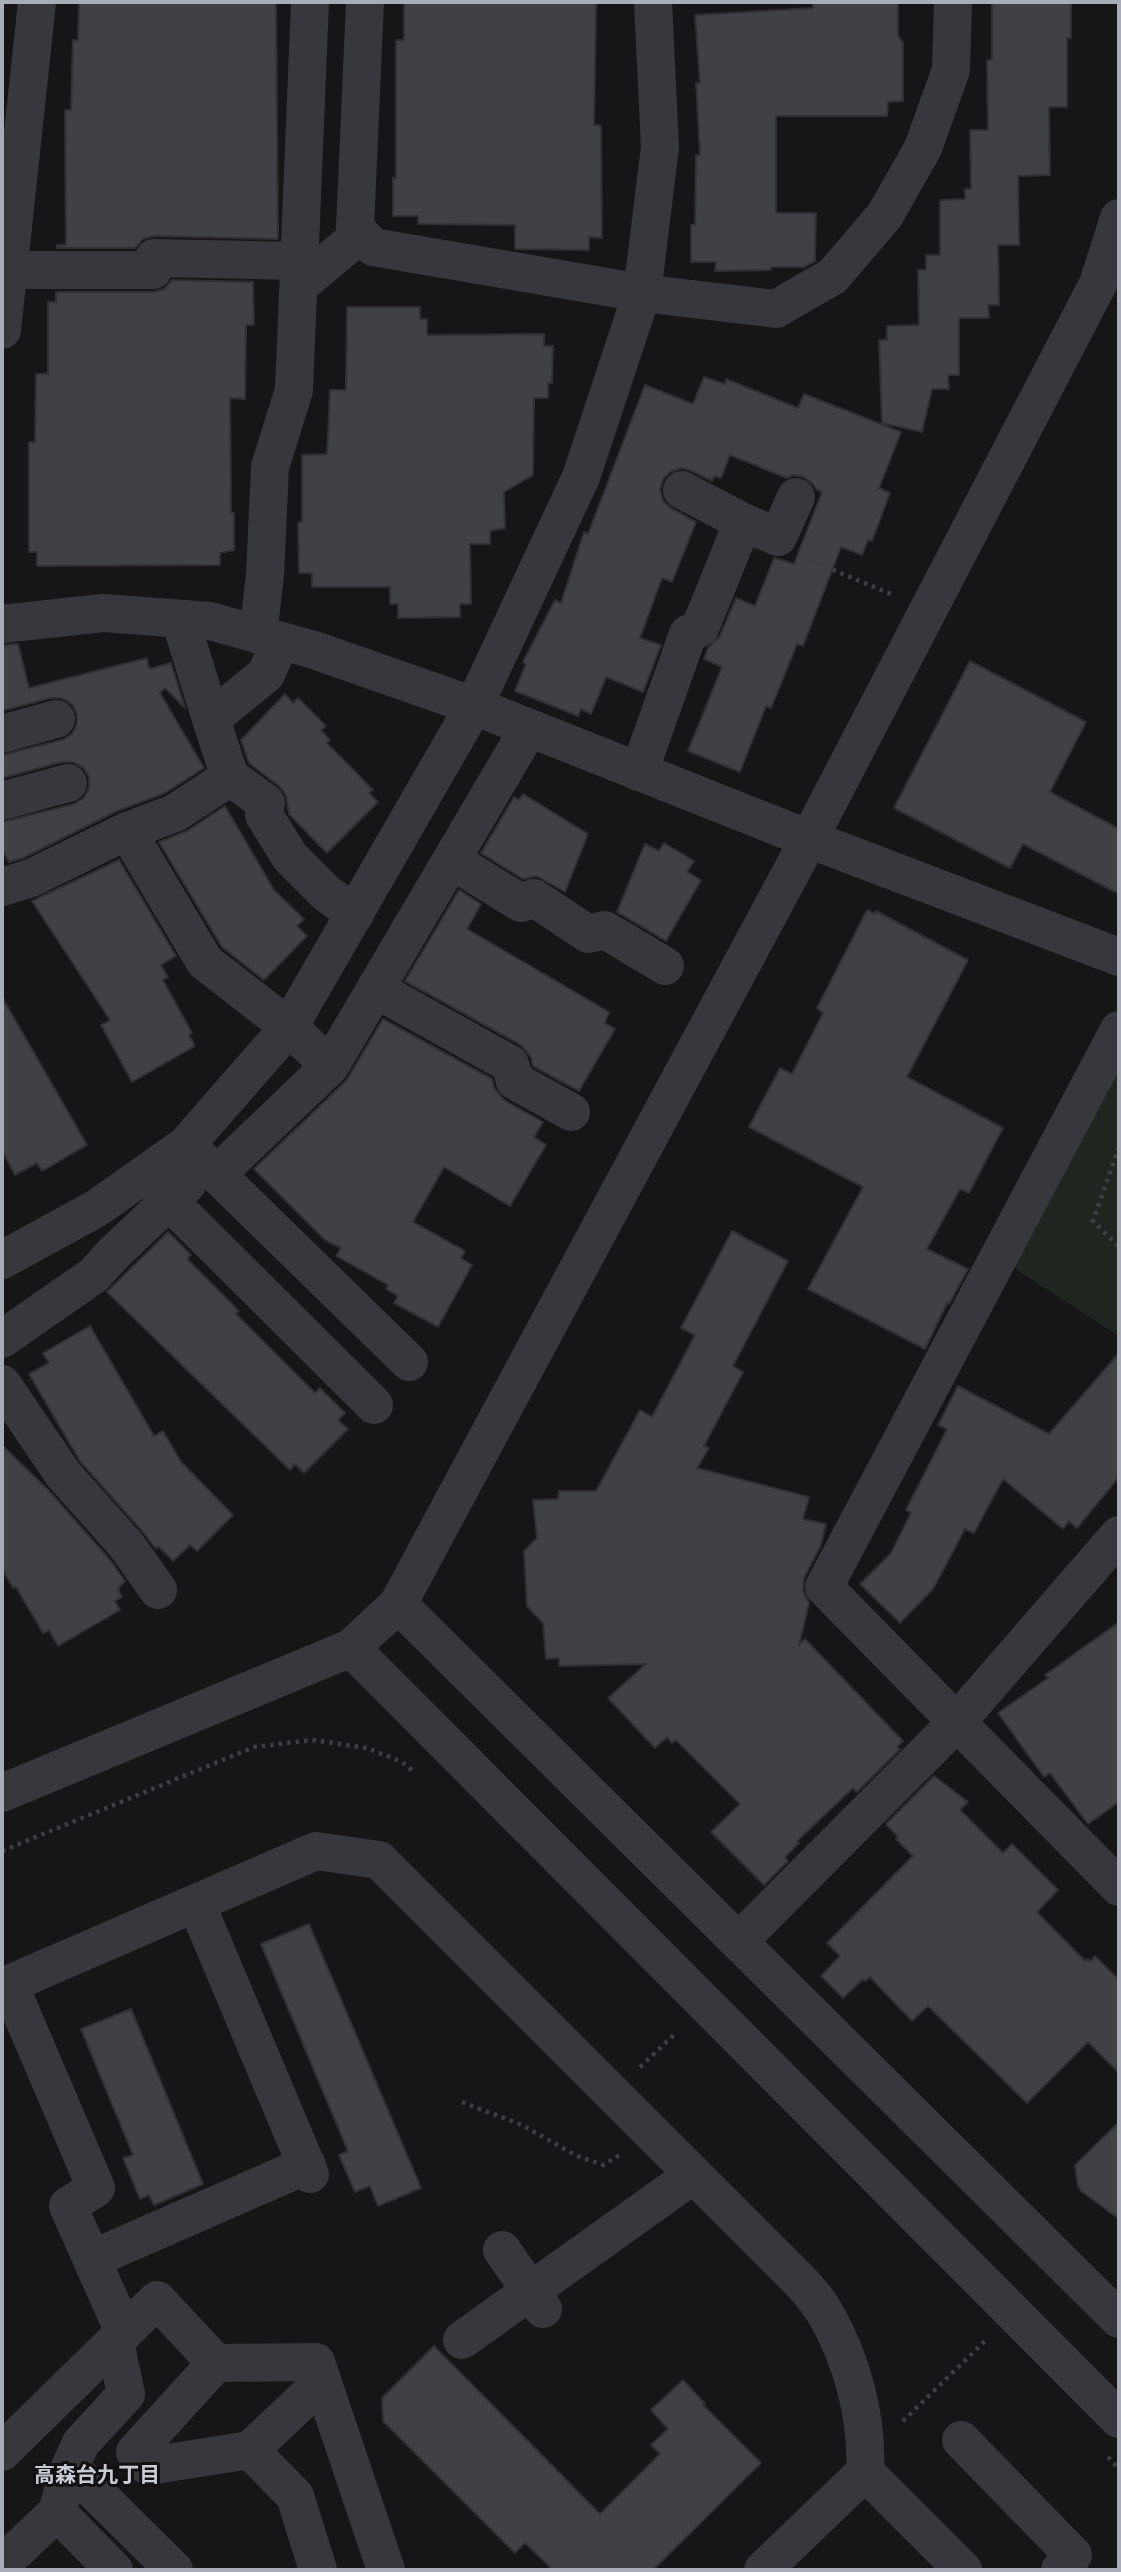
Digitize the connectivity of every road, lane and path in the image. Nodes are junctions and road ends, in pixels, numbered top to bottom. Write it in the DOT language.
graph roads {
  1 [pos="37,2"];
  2 [pos="310,2"];
  3 [pos="365,2"];
  4 [pos="653,2"];
  5 [pos="953,2"];
  6 [pos="1119,218"];
  7 [pos="361,234"];
  8 [pos="7,259"];
  9 [pos="300,273"];
  10 [pos="642,292"];
  11 [pos="2,330"];
  12 [pos="682,490"];
  13 [pos="796,497"];
  14 [pos="743,522"];
  15 [pos="778,537"];
  16 [pos="928,610"];
  17 [pos="180,619"];
  18 [pos="2,624"];
  19 [pos="270,638"];
  20 [pos="474,706"];
  21 [pos="56,719"];
  22 [pos="211,719"];
  23 [pos="529,728"];
  24 [pos="2,734"];
  25 [pos="639,772"];
  26 [pos="230,777"];
  27 [pos="68,783"];
  28 [pos="2,801"];
  29 [pos="127,831"];
  30 [pos="809,839"];
  31 [pos="451,860"];
  32 [pos="2,887"];
  33 [pos="355,914"];
  34 [pos="1119,957"];
  35 [pos="665,966"];
  36 [pos="375,989"];
  37 [pos="289,1027"];
  38 [pos="1119,1030"];
  39 [pos="330,1066"];
  40 [pos="571,1112"];
  41 [pos="1119,1147"];
  42 [pos="203,1161"];
  43 [pos="169,1200"];
  44 [pos="1119,1247"];
  45 [pos="2,1260"];
  46 [pos="2,1339"];
  47 [pos="409,1362"];
  48 [pos="2,1384"];
  49 [pos="374,1405"];
  50 [pos="1119,1535"];
  51 [pos="158,1590"];
  52 [pos="398,1604"];
  53 [pos="351,1648"];
  54 [pos="956,1723"];
  55 [pos="423,1777"];
  56 [pos="2,1793"];
  57 [pos="2,1851"];
  58 [pos="1119,1887"];
  59 [pos="196,1903"];
  60 [pos="739,1941"];
  61 [pos="5,1986"];
  62 [pos="681,2028"];
  63 [pos="612,2094"];
  64 [pos="462,2102"];
  65 [pos="625,2152"];
  66 [pos="693,2175"];
  67 [pos="502,2250"];
  68 [pos="92,2259"];
  69 [pos="537,2300"];
  70 [pos="1119,2319"];
  71 [pos="119,2337"];
  72 [pos="989,2337"];
  73 [pos="462,2340"];
  74 [pos="216,2363"];
  75 [pos="322,2382"];
  76 [pos="1110,2435"];
  77 [pos="961,2440"];
  78 [pos="250,2450"];
  79 [pos="2,2452"];
  80 [pos="865,2459"];
  81 [pos="70,2467"];
  82 [pos="1119,2469"];
  83 [pos="57,2512"];
  84 [pos="2,2557"];
  85 [pos="114,2570"];
  86 [pos="174,2570"];
  87 [pos="318,2570"];
  88 [pos="386,2570"];
  89 [pos="764,2570"];
  90 [pos="963,2570"];
  91 [pos="1060,2570"];
  1 -- 8 [label="street"];
  2 -- 9 [label="street"];
  3 -- 7 [label="street"];
  4 -- 10 [label="street"];
  5 -- 10 [label="street"];
  6 -- 16 [label="street"];
  7 -- 9 [label="street"];
  7 -- 10 [label="street"];
  8 -- 9 [label="street"];
  8 -- 11 [label="street"];
  9 -- 19 [label="street"];
  10 -- 20 [label="street"];
  12 -- 14 [label="street"];
  13 -- 15 [label="street"];
  14 -- 15 [label="street"];
  14 -- 25 [label="street"];
  15 -- 16 [label="path"];
  16 -- 30 [label="street"];
  17 -- 18 [label="street"];
  17 -- 19 [label="street"];
  17 -- 22 [label="street"];
  19 -- 20 [label="street"];
  19 -- 22 [label="street"];
  20 -- 23 [label="street"];
  20 -- 33 [label="street"];
  21 -- 24 [label="street"];
  22 -- 26 [label="street"];
  23 -- 25 [label="street"];
  23 -- 31 [label="street"];
  25 -- 30 [label="street"];
  26 -- 29 [label="street"];
  26 -- 33 [label="street"];
  27 -- 28 [label="street"];
  29 -- 32 [label="street"];
  29 -- 37 [label="street"];
  30 -- 34 [label="street"];
  30 -- 52 [label="street"];
  31 -- 35 [label="street"];
  31 -- 36 [label="street"];
  33 -- 37 [label="street"];
  36 -- 39 [label="street"];
  36 -- 40 [label="street"];
  37 -- 39 [label="street"];
  37 -- 42 [label="street"];
  38 -- 54 [label="street"];
  39 -- 42 [label="street"];
  41 -- 44 [label="path"];
  42 -- 43 [label="street"];
  42 -- 45 [label="street"];
  42 -- 47 [label="street"];
  43 -- 46 [label="street"];
  43 -- 49 [label="street"];
  48 -- 51 [label="street"];
  50 -- 54 [label="street"];
  52 -- 53 [label="street"];
  52 -- 60 [label="street"];
  53 -- 56 [label="street"];
  53 -- 76 [label="street"];
  54 -- 58 [label="street"];
  54 -- 60 [label="street"];
  55 -- 57 [label="path"];
  59 -- 61 [label="street"];
  59 -- 63 [label="street"];
  59 -- 68 [label="street"];
  60 -- 70 [label="street"];
  61 -- 68 [label="street"];
  62 -- 63 [label="path"];
  63 -- 66 [label="street"];
  64 -- 65 [label="path"];
  66 -- 69 [label="street"];
  66 -- 80 [label="street"];
  67 -- 69 [label="street"];
  68 -- 71 [label="street"];
  69 -- 73 [label="street"];
  71 -- 74 [label="street"];
  71 -- 79 [label="street"];
  71 -- 81 [label="street"];
  72 -- 80 [label="path"];
  74 -- 75 [label="street"];
  74 -- 78 [label="street"];
  75 -- 78 [label="street"];
  75 -- 88 [label="street"];
  76 -- 82 [label="path"];
  77 -- 91 [label="street"];
  78 -- 87 [label="street"];
  80 -- 89 [label="street"];
  80 -- 90 [label="street"];
  81 -- 83 [label="street"];
  81 -- 86 [label="street"];
  83 -- 84 [label="street"];
  83 -- 85 [label="street"];
}
